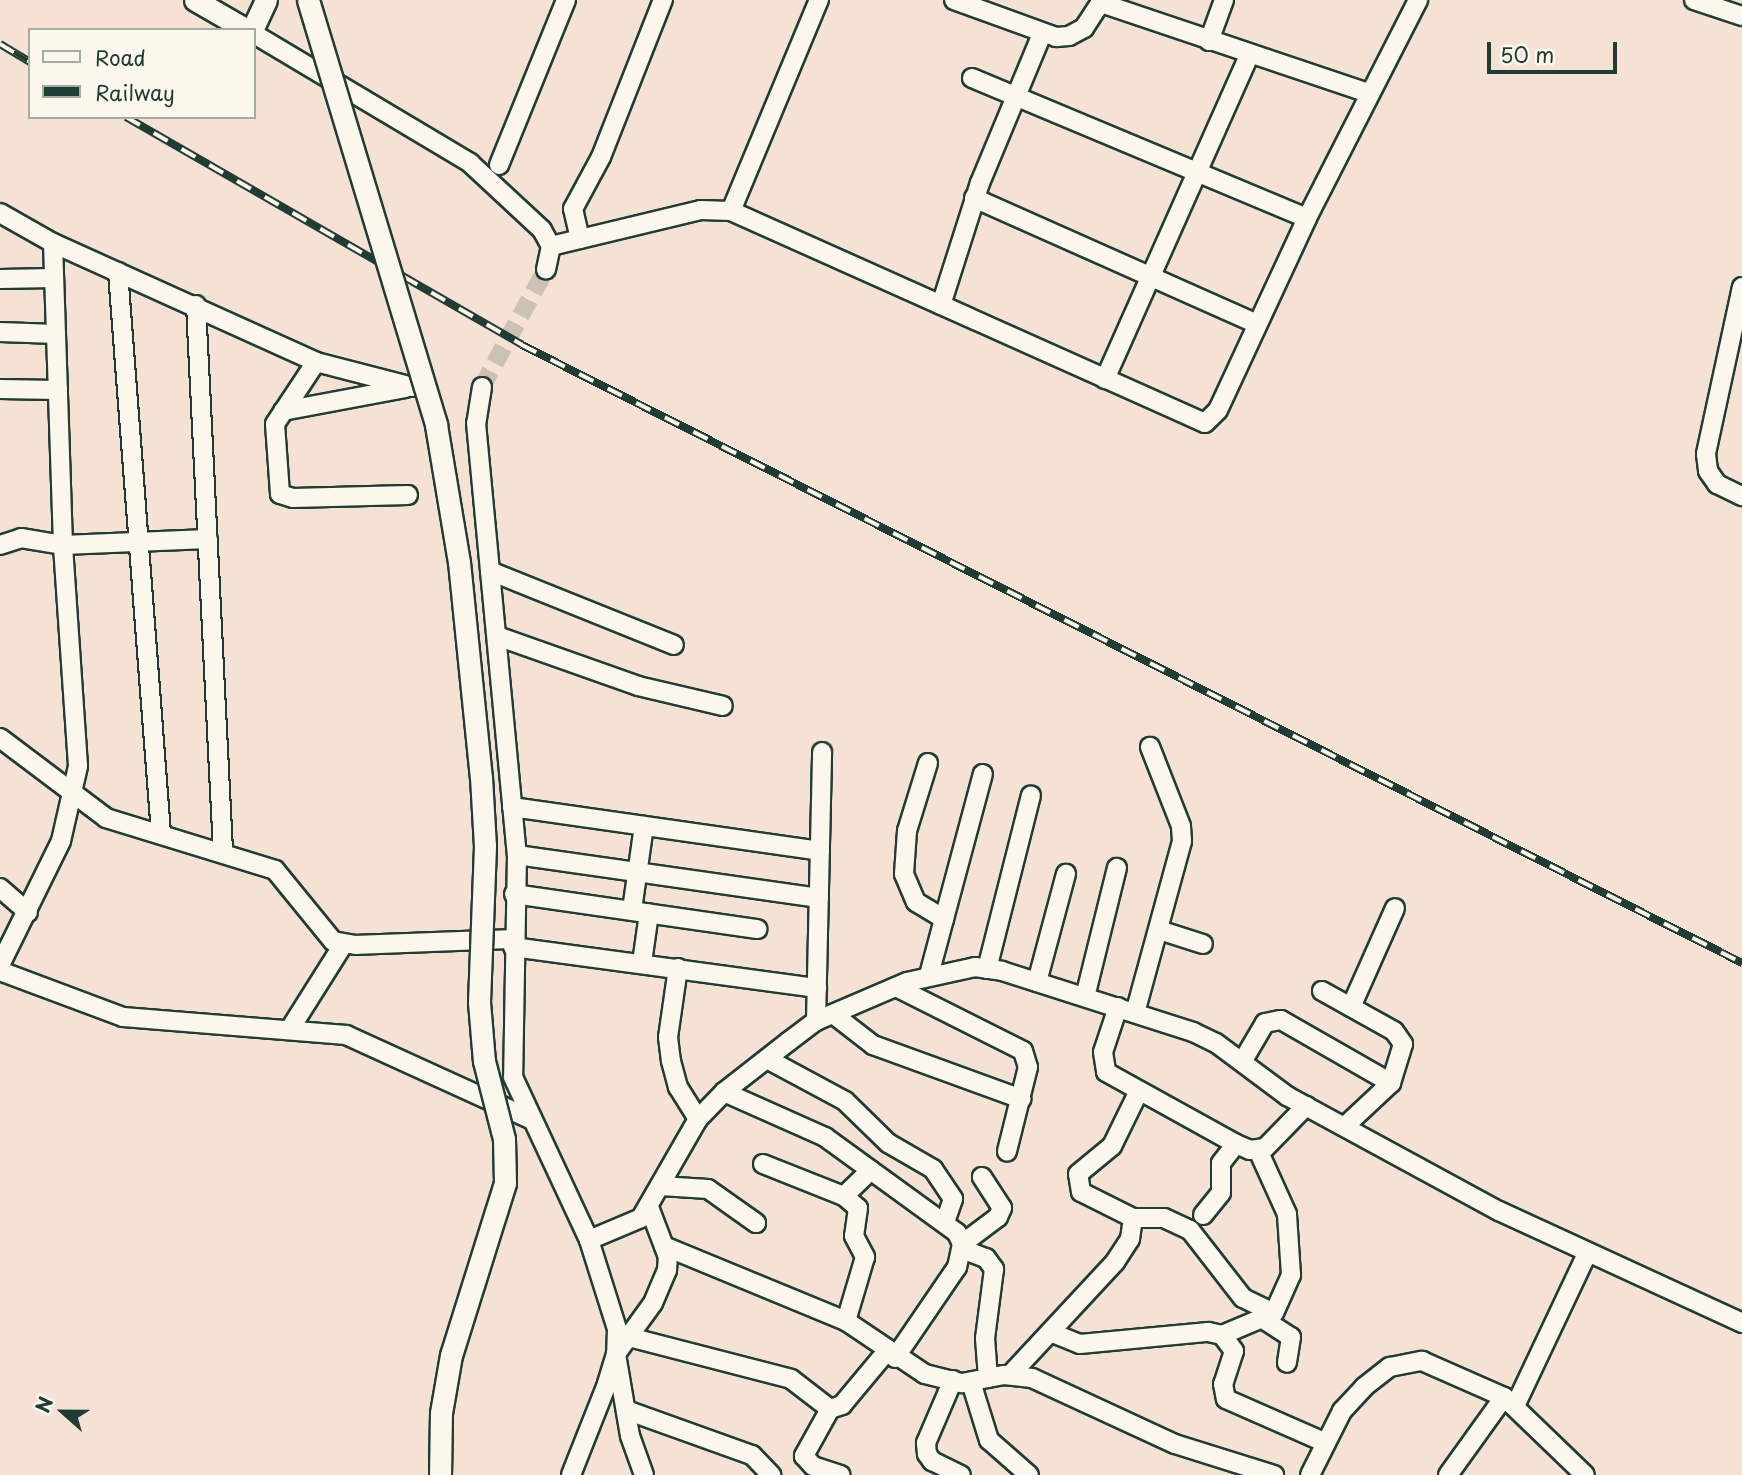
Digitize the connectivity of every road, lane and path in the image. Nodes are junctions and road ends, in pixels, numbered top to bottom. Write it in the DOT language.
graph roads {
  1 [pos="195,0"];
  2 [pos="266,0"];
  3 [pos="308,0"];
  4 [pos="566,0"];
  5 [pos="663,0"];
  6 [pos="818,0"];
  7 [pos="1224,0"];
  8 [pos="1694,0"];
  9 [pos="958,1"];
  10 [pos="1101,1"];
  11 [pos="1416,1"];
  12 [pos="1742,16"];
  13 [pos="246,28"];
  14 [pos="252,28"];
  15 [pos="256,34"];
  16 [pos="1042,34"];
  17 [pos="1209,41"];
  18 [pos="1248,55"];
  19 [pos="972,78"];
  20 [pos="1368,93"];
  21 [pos="1016,96"];
  22 [pos="499,165"];
  23 [pos="1197,170"];
  24 [pos="974,198"];
  25 [pos="731,211"];
  26 [pos="0,213"];
  27 [pos="1307,218"];
  28 [pos="580,239"];
  29 [pos="53,243"];
  30 [pos="551,246"];
  31 [pos="546,269"];
  32 [pos="118,272"];
  33 [pos="1150,276"];
  34 [pos="54,278"];
  35 [pos="0,279"];
  36 [pos="1742,287"];
  37 [pos="196,305"];
  38 [pos="941,305"];
  39 [pos="1257,324"];
  40 [pos="0,332"];
  41 [pos="57,334"];
  42 [pos="316,362"];
  43 [pos="1105,379"];
  44 [pos="482,387"];
  45 [pos="0,389"];
  46 [pos="58,390"];
  47 [pos="283,411"];
  48 [pos="408,495"];
  49 [pos="1742,496"];
  50 [pos="208,539"];
  51 [pos="136,543"];
  52 [pos="0,545"];
  53 [pos="63,545"];
  54 [pos="489,571"];
  55 [pos="497,636"];
  56 [pos="674,645"];
  57 [pos="723,706"];
  58 [pos="0,738"];
  59 [pos="1150,747"];
  60 [pos="822,752"];
  61 [pos="928,762"];
  62 [pos="983,774"];
  63 [pos="1031,795"];
  64 [pos="74,797"];
  65 [pos="512,807"];
  66 [pos="644,826"];
  67 [pos="161,834"];
  68 [pos="820,851"];
  69 [pos="223,852"];
  70 [pos="517,855"];
  71 [pos="1117,868"];
  72 [pos="638,871"];
  73 [pos="1066,874"];
  74 [pos="0,888"];
  75 [pos="514,894"];
  76 [pos="819,898"];
  77 [pos="1395,908"];
  78 [pos="641,911"];
  79 [pos="28,912"];
  80 [pos="944,919"];
  81 [pos="757,929"];
  82 [pos="1159,930"];
  83 [pos="513,943"];
  84 [pos="1203,944"];
  85 [pos="344,945"];
  86 [pos="642,962"];
  87 [pos="0,965"];
  88 [pos="678,968"];
  89 [pos="987,969"];
  90 [pos="0,971"];
  91 [pos="929,975"];
  92 [pos="1037,982"];
  93 [pos="896,986"];
  94 [pos="817,988"];
  95 [pos="1322,991"];
  96 [pos="1085,997"];
  97 [pos="1351,1007"];
  98 [pos="1127,1010"];
  99 [pos="825,1018"];
  100 [pos="290,1029"];
  101 [pos="767,1059"];
  102 [pos="1242,1062"];
  103 [pos="1391,1083"];
  104 [pos="1139,1091"];
  105 [pos="724,1092"];
  106 [pos="1021,1099"];
  107 [pos="1306,1106"];
  108 [pos="530,1119"];
  109 [pos="698,1119"];
  110 [pos="1344,1126"];
  111 [pos="1236,1144"];
  112 [pos="1258,1150"];
  113 [pos="1007,1151"];
  114 [pos="763,1164"];
  115 [pos="871,1170"];
  116 [pos="982,1177"];
  117 [pos="660,1186"];
  118 [pos="844,1196"];
  119 [pos="649,1207"];
  120 [pos="1203,1215"];
  121 [pos="1133,1218"];
  122 [pos="945,1222"];
  123 [pos="756,1223"];
  124 [pos="589,1240"];
  125 [pos="664,1245"];
  126 [pos="962,1247"];
  127 [pos="1587,1254"];
  128 [pos="1268,1316"];
  129 [pos="846,1321"];
  130 [pos="1742,1323"];
  131 [pos="1050,1332"];
  132 [pos="1222,1335"];
  133 [pos="629,1337"];
  134 [pos="617,1354"];
  135 [pos="891,1354"];
  136 [pos="1287,1363"];
  137 [pos="1011,1374"];
  138 [pos="971,1380"];
  139 [pos="1509,1401"];
  140 [pos="830,1409"];
  141 [pos="626,1410"];
  142 [pos="1324,1442"];
  143 [pos="1315,1473"];
  144 [pos="440,1475"];
  145 [pos="571,1475"];
  146 [pos="644,1475"];
  147 [pos="771,1475"];
  148 [pos="841,1475"];
  149 [pos="961,1475"];
  150 [pos="1029,1475"];
  151 [pos="1274,1475"];
  152 [pos="1448,1475"];
  153 [pos="1585,1475"];
  1 -- 13 [label="main road"];
  2 -- 14 [label="main road"];
  3 -- 144 [label="main road, bridge"];
  4 -- 22 [label="street"];
  5 -- 28 [label="street"];
  6 -- 25 [label="street"];
  7 -- 17 [label="street"];
  8 -- 12 [label="street"];
  9 -- 16 [label="street"];
  10 -- 16 [label="street"];
  10 -- 17 [label="street"];
  11 -- 20 [label="street"];
  15 -- 30 [label="street"];
  16 -- 21 [label="street"];
  17 -- 18 [label="street"];
  18 -- 20 [label="street"];
  18 -- 23 [label="street"];
  19 -- 21 [label="street"];
  20 -- 27 [label="street"];
  21 -- 23 [label="street"];
  21 -- 24 [label="street"];
  23 -- 27 [label="street"];
  23 -- 33 [label="street"];
  24 -- 33 [label="street"];
  24 -- 38 [label="street"];
  25 -- 28 [label="street"];
  25 -- 38 [label="street"];
  26 -- 29 [label="street"];
  27 -- 39 [label="street"];
  28 -- 30 [label="street"];
  29 -- 32 [label="street"];
  29 -- 34 [label="street"];
  30 -- 31 [label="street"];
  32 -- 37 [label="street"];
  32 -- 51 [label="street"];
  33 -- 39 [label="street"];
  33 -- 43 [label="street"];
  34 -- 35 [label="street"];
  34 -- 41 [label="street"];
  36 -- 49 [label="street"];
  37 -- 42 [label="street"];
  37 -- 50 [label="street"];
  38 -- 43 [label="street"];
  39 -- 43 [label="street"];
  40 -- 41 [label="street"];
  41 -- 46 [label="street"];
  42 -- 47 [label="street"];
  42 -- 47 [label="street"];
  44 -- 54 [label="street"];
  45 -- 46 [label="street"];
  46 -- 53 [label="street"];
  47 -- 48 [label="street"];
  50 -- 51 [label="street"];
  50 -- 69 [label="street"];
  51 -- 53 [label="street"];
  51 -- 67 [label="street"];
  52 -- 53 [label="street"];
  53 -- 64 [label="street"];
  54 -- 55 [label="street"];
  54 -- 56 [label="street"];
  55 -- 57 [label="street"];
  55 -- 65 [label="street"];
  58 -- 64 [label="street"];
  59 -- 82 [label="street"];
  60 -- 68 [label="street"];
  61 -- 80 [label="street"];
  62 -- 80 [label="street"];
  63 -- 89 [label="street"];
  64 -- 67 [label="street"];
  64 -- 79 [label="street"];
  65 -- 66 [label="street"];
  65 -- 70 [label="street"];
  66 -- 68 [label="street"];
  66 -- 72 [label="street"];
  67 -- 69 [label="street"];
  68 -- 76 [label="street"];
  69 -- 85 [label="street"];
  70 -- 72 [label="street"];
  70 -- 75 [label="street"];
  71 -- 96 [label="street"];
  72 -- 76 [label="street"];
  72 -- 78 [label="street"];
  73 -- 92 [label="street"];
  74 -- 79 [label="street"];
  75 -- 78 [label="street"];
  75 -- 83 [label="street"];
  76 -- 94 [label="street"];
  77 -- 97 [label="street"];
  78 -- 81 [label="street"];
  78 -- 86 [label="street"];
  79 -- 87 [label="street"];
  80 -- 91 [label="street"];
  82 -- 84 [label="street"];
  82 -- 98 [label="street"];
  83 -- 85 [label="street"];
  83 -- 86 [label="street"];
  83 -- 108 [label="street"];
  85 -- 100 [label="street"];
  86 -- 88 [label="street"];
  88 -- 94 [label="street"];
  88 -- 109 [label="street"];
  89 -- 91 [label="street"];
  89 -- 92 [label="street"];
  90 -- 100 [label="street"];
  91 -- 93 [label="street"];
  92 -- 96 [label="street"];
  93 -- 99 [label="street"];
  93 -- 106 [label="street"];
  94 -- 99 [label="street"];
  95 -- 97 [label="street"];
  96 -- 98 [label="street"];
  97 -- 103 [label="street"];
  98 -- 102 [label="street"];
  98 -- 104 [label="street"];
  99 -- 101 [label="street"];
  99 -- 106 [label="street"];
  100 -- 108 [label="street"];
  101 -- 105 [label="street"];
  101 -- 122 [label="street"];
  102 -- 103 [label="street"];
  102 -- 107 [label="street"];
  103 -- 110 [label="street"];
  104 -- 111 [label="street"];
  104 -- 121 [label="street"];
  105 -- 109 [label="street"];
  105 -- 115 [label="street"];
  106 -- 113 [label="street"];
  107 -- 110 [label="street"];
  107 -- 112 [label="street"];
  108 -- 124 [label="street"];
  109 -- 117 [label="street"];
  110 -- 127 [label="street"];
  111 -- 112 [label="street"];
  111 -- 120 [label="street"];
  112 -- 128 [label="street"];
  114 -- 118 [label="street"];
  115 -- 118 [label="street"];
  115 -- 122 [label="street"];
  116 -- 126 [label="street"];
  117 -- 119 [label="street"];
  117 -- 123 [label="street"];
  118 -- 129 [label="street"];
  119 -- 124 [label="street"];
  119 -- 125 [label="street"];
  121 -- 128 [label="street"];
  121 -- 131 [label="street"];
  122 -- 126 [label="street"];
  124 -- 134 [label="street"];
  125 -- 129 [label="street"];
  125 -- 133 [label="street"];
  126 -- 135 [label="street"];
  126 -- 138 [label="street"];
  127 -- 130 [label="street"];
  127 -- 139 [label="street"];
  128 -- 132 [label="street"];
  128 -- 136 [label="street"];
  129 -- 135 [label="street"];
  131 -- 132 [label="street"];
  131 -- 137 [label="street"];
  132 -- 142 [label="street"];
  133 -- 134 [label="street"];
  133 -- 140 [label="street"];
  134 -- 141 [label="street"];
  134 -- 145 [label="street"];
  135 -- 138 [label="street"];
  135 -- 140 [label="street"];
  137 -- 138 [label="street"];
  137 -- 151 [label="street"];
  138 -- 149 [label="street"];
  138 -- 150 [label="street"];
  139 -- 142 [label="street"];
  139 -- 152 [label="street"];
  139 -- 153 [label="street"];
  140 -- 148 [label="street"];
  141 -- 146 [label="street"];
  141 -- 147 [label="street"];
  142 -- 143 [label="street"];
}
